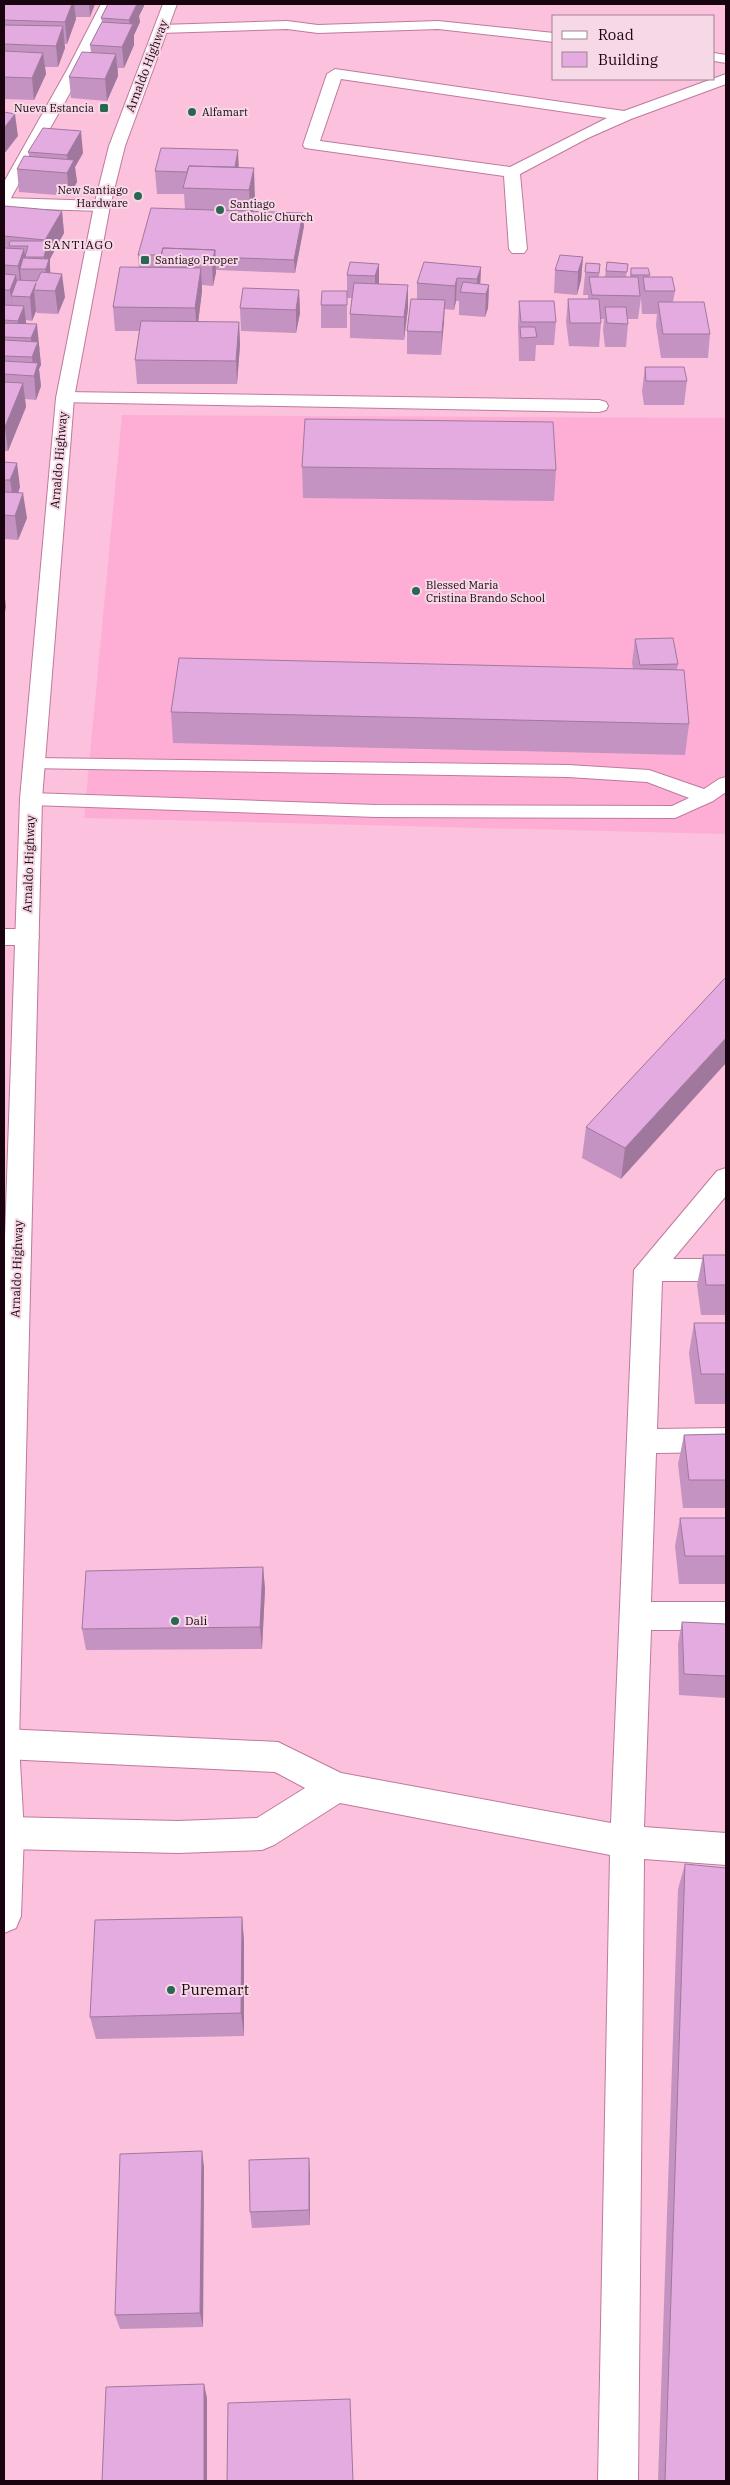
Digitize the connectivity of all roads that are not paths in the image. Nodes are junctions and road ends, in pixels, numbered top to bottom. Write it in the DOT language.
graph roads {
  1 [pos="108,4"];
  2 [pos="170,4"];
  3 [pos="158,36"];
  4 [pos="552,38"];
  5 [pos="726,79"];
  6 [pos="625,116"];
  7 [pos="512,172"];
  8 [pos="4,196"];
  9 [pos="4,203"];
  10 [pos="102,206"];
  11 [pos="518,249"];
  12 [pos="64,398"];
  13 [pos="599,406"];
  14 [pos="34,764"];
  15 [pos="726,783"];
  16 [pos="706,797"];
  17 [pos="31,799"];
  18 [pos="15,937"];
  19 [pos="726,1178"];
  20 [pos="648,1270"];
  21 [pos="726,1270"];
  22 [pos="726,1440"];
  23 [pos="643,1441"];
  24 [pos="637,1616"];
  25 [pos="726,1616"];
  26 [pos="4,1744"];
  27 [pos="336,1787"];
  28 [pos="7,1833"];
  29 [pos="628,1842"];
  30 [pos="726,1849"];
  31 [pos="4,1916"];
  32 [pos="618,2481"];
  1 -- 8 [label="street"];
  2 -- 3 [label="street, Arnaldo Highway"];
  3 -- 4 [label="street"];
  3 -- 10 [label="street, Arnaldo Highway"];
  5 -- 6 [label="street"];
  6 -- 7 [label="street"];
  6 -- 7 [label="street"];
  7 -- 11 [label="street"];
  9 -- 10 [label="street"];
  10 -- 12 [label="street, Arnaldo Highway"];
  12 -- 13 [label="street"];
  12 -- 14 [label="street, Arnaldo Highway"];
  14 -- 16 [label="lane"];
  14 -- 17 [label="street, Arnaldo Highway"];
  15 -- 16 [label="lane"];
  16 -- 17 [label="lane"];
  17 -- 18 [label="street, Arnaldo Highway"];
  18 -- 26 [label="street, Arnaldo Highway"];
  19 -- 20 [label="street"];
  20 -- 21 [label="street"];
  20 -- 23 [label="street"];
  22 -- 23 [label="street"];
  23 -- 24 [label="street"];
  24 -- 25 [label="street"];
  24 -- 29 [label="street"];
  26 -- 27 [label="street"];
  26 -- 28 [label="street, Arnaldo Highway"];
  27 -- 28 [label="street"];
  27 -- 29 [label="street"];
  28 -- 31 [label="street, Arnaldo Highway"];
  29 -- 30 [label="street"];
  29 -- 32 [label="street"];
}
